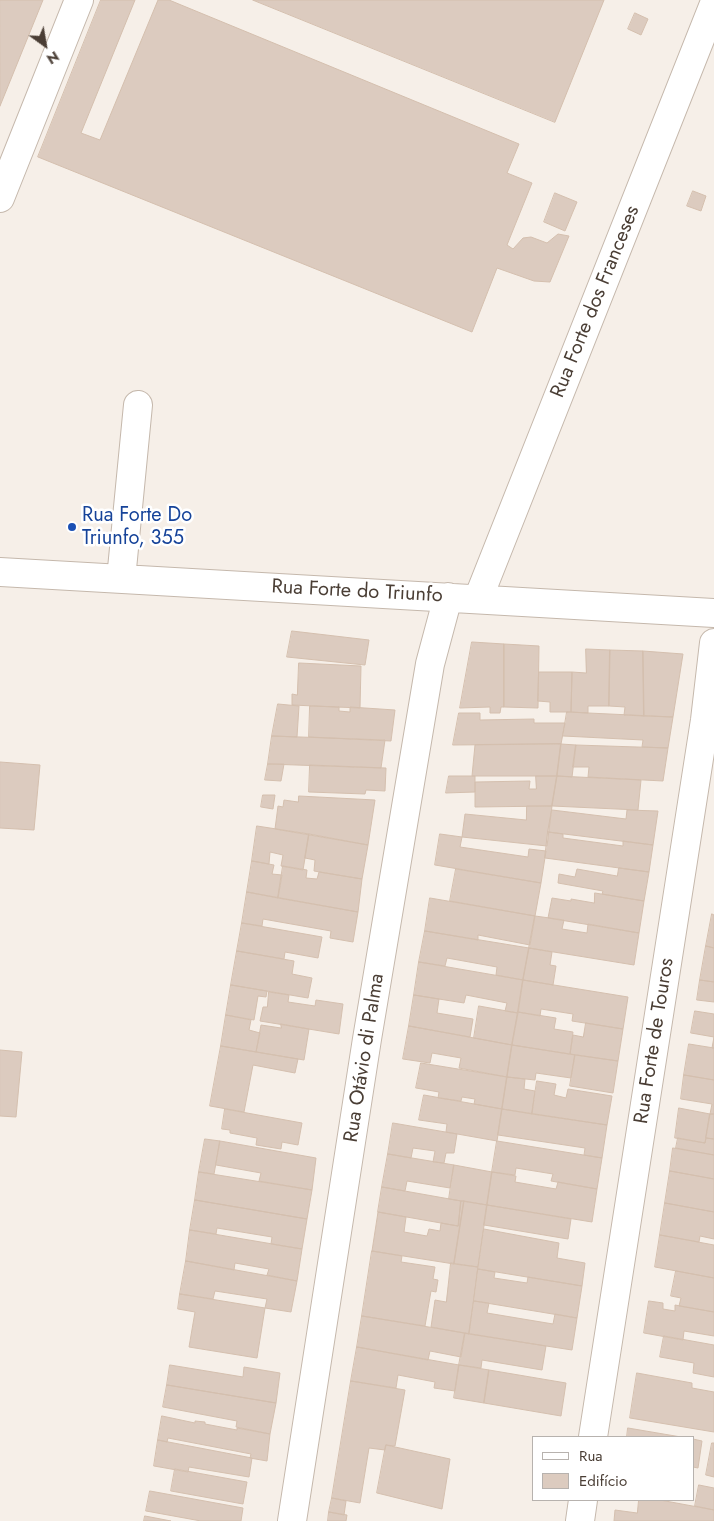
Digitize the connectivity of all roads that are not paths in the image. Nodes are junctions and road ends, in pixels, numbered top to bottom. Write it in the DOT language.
graph roads {
  1 [pos="79,0"];
  2 [pos="714,4"];
  3 [pos="0,198"];
  4 [pos="138,405"];
  5 [pos="0,572"];
  6 [pos="121,578"];
  7 [pos="448,597"];
  8 [pos="478,599"];
  9 [pos="714,613"];
  10 [pos="714,644"];
  11 [pos="593,1436"];
  12 [pos="583,1501"];
  13 [pos="292,1521"];
  14 [pos="580,1521"];
  1 -- 3 [label="street"];
  2 -- 8 [label="street, Rua Forte dos Franceses"];
  4 -- 6 [label="street"];
  5 -- 6 [label="street, Rua Forte do Triunfo"];
  6 -- 7 [label="street, Rua Forte do Triunfo"];
  7 -- 8 [label="street, Rua Forte do Triunfo"];
  7 -- 13 [label="street, Rua Otávio di Palma"];
  8 -- 9 [label="street, Rua Forte do Triunfo"];
  10 -- 11 [label="street, Rua Forte de Touros"];
  12 -- 14 [label="street"];
}
